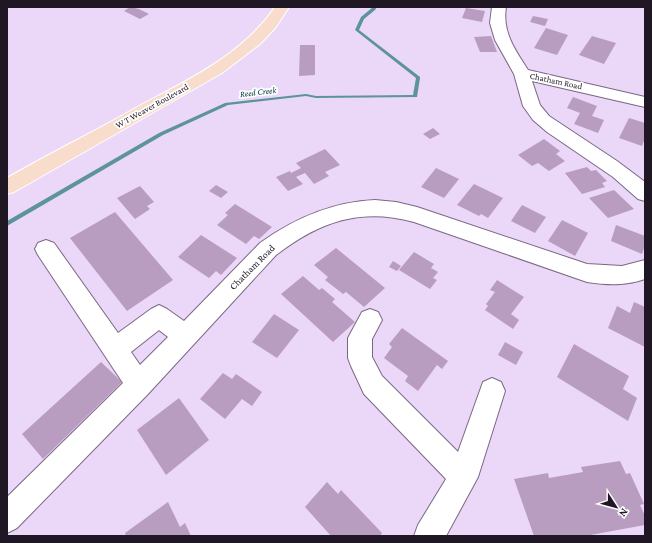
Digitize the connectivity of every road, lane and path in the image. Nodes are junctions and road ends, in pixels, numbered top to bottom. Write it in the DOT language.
graph roads {
  1 [pos="282,7"];
  2 [pos="499,7"];
  3 [pos="523,74"];
  4 [pos="645,102"];
  5 [pos="7,187"];
  6 [pos="645,194"];
  7 [pos="46,249"];
  8 [pos="645,269"];
  9 [pos="370,320"];
  10 [pos="184,336"];
  11 [pos="115,350"];
  12 [pos="139,385"];
  13 [pos="492,390"];
  14 [pos="464,477"];
  15 [pos="7,518"];
  16 [pos="429,536"];
  1 -- 5 [label="main road, W T Weaver Boulevard"];
  2 -- 3 [label="street"];
  3 -- 4 [label="street, Chatham Road"];
  3 -- 6 [label="street, Chatham Road"];
  7 -- 11 [label="street"];
  8 -- 10 [label="street, Chatham Road"];
  9 -- 14 [label="street"];
  10 -- 11 [label="street"];
  10 -- 12 [label="street, Chatham Road"];
  11 -- 12 [label="street"];
  12 -- 15 [label="street, Chatham Road"];
  13 -- 14 [label="street"];
  14 -- 16 [label="street"];
}
